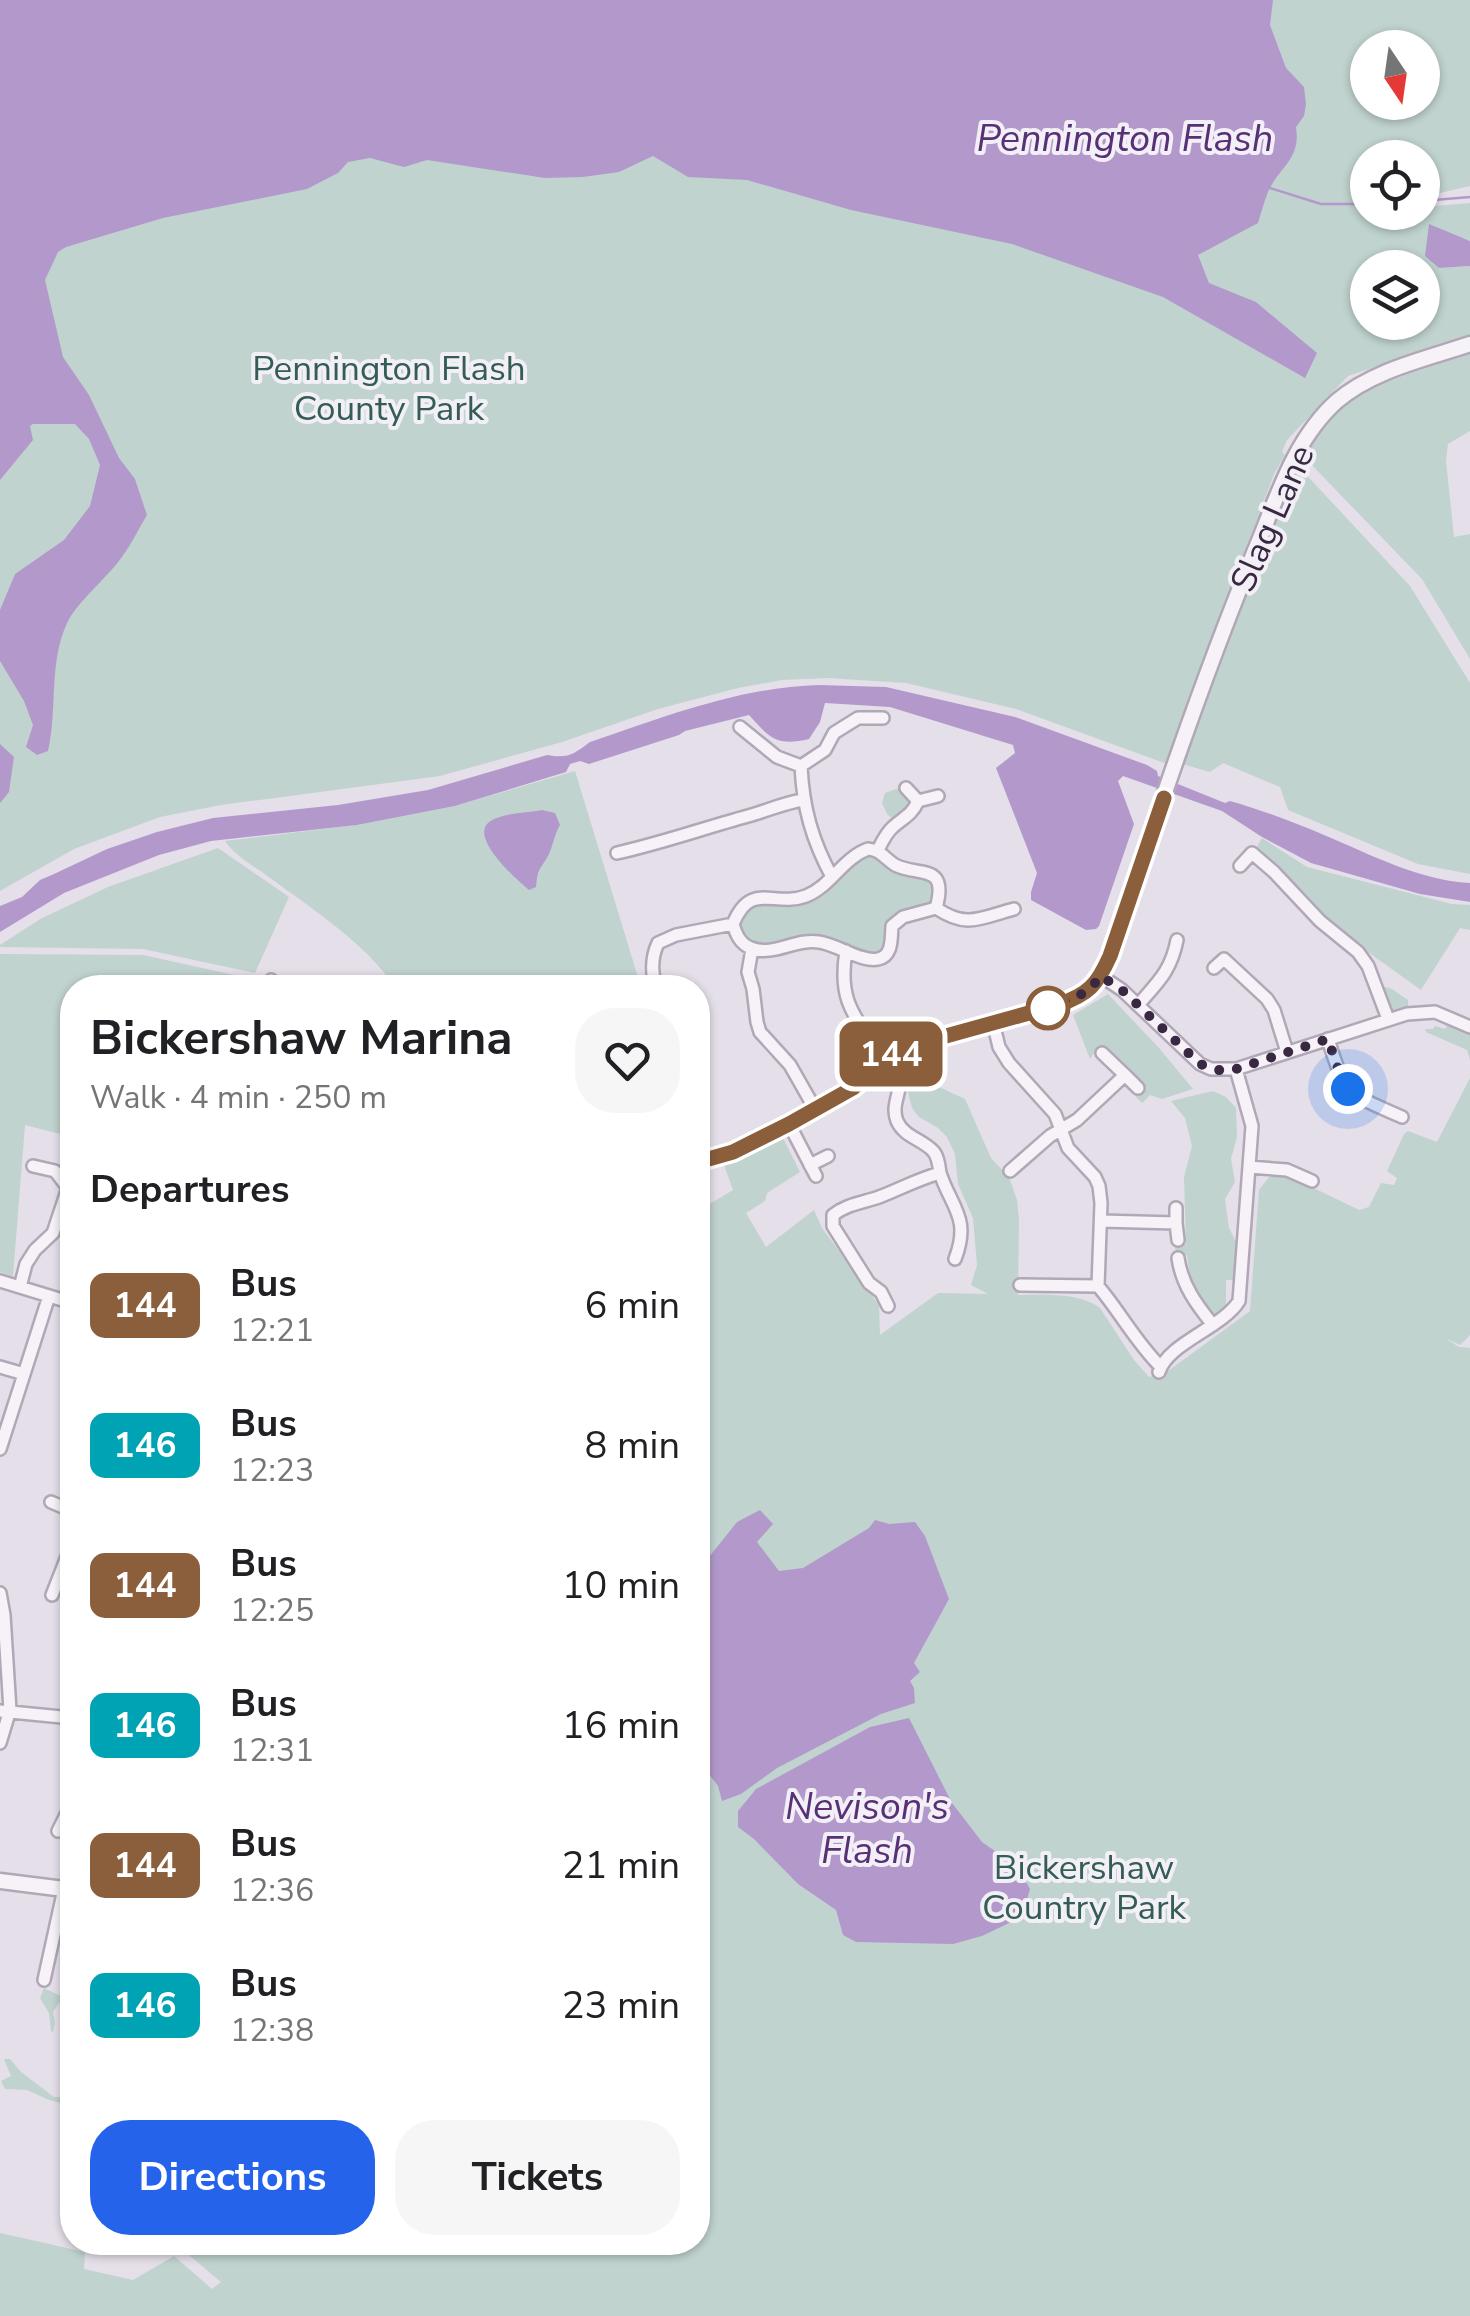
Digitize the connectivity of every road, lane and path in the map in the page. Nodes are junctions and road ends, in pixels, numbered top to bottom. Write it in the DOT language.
graph roads {
  1 [pos="1470,344"];
  2 [pos="883,718"];
  3 [pos="740,727"];
  4 [pos="801,766"];
  5 [pos="906,788"];
  6 [pos="938,796"];
  7 [pos="802,800"];
  8 [pos="918,802"];
  9 [pos="878,850"];
  10 [pos="617,853"];
  11 [pos="1240,866"];
  12 [pos="832,877"];
  13 [pos="936,908"];
  14 [pos="1014,909"];
  15 [pos="733,924"];
  16 [pos="1177,940"];
  17 [pos="752,949"];
  18 [pos="846,951"];
  19 [pos="1223,959"];
  20 [pos="1173,961"];
  21 [pos="1188,966"];
  22 [pos="652,975"];
  23 [pos="1101,976"];
  24 [pos="1138,1006"];
  25 [pos="1388,1019"];
  26 [pos="993,1022"];
  27 [pos="1470,1027"];
  28 [pos="1328,1039"];
  29 [pos="1287,1052"];
  30 [pos="1102,1054"];
  31 [pos="886,1058"];
  32 [pos="1236,1069"];
  33 [pos="1126,1075"];
  34 [pos="1138,1088"];
  35 [pos="815,1110"];
  36 [pos="1402,1117"];
  37 [pos="789,1124"];
  38 [pos="1061,1128"];
  39 [pos="828,1156"];
  40 [pos="710,1159"];
  41 [pos="33,1166"];
  42 [pos="1249,1167"];
  43 [pos="1010,1171"];
  44 [pos="940,1173"];
  45 [pos="60,1176"];
  46 [pos="1312,1181"];
  47 [pos="1176,1208"];
  48 [pos="60,1216"];
  49 [pos="1100,1221"];
  50 [pos="1176,1223"];
  51 [pos="1178,1240"];
  52 [pos="1178,1258"];
  53 [pos="956,1259"];
  54 [pos="0,1281"];
  55 [pos="1020,1285"];
  56 [pos="1098,1286"];
  57 [pos="20,1287"];
  58 [pos="49,1296"];
  59 [pos="60,1299"];
  60 [pos="888,1306"];
  61 [pos="1212,1325"];
  62 [pos="0,1367"];
  63 [pos="24,1374"];
  64 [pos="0,1450"];
  65 [pos="50,1502"];
  66 [pos="60,1506"];
  67 [pos="60,1574"];
  68 [pos="0,1593"];
  69 [pos="52,1594"];
  70 [pos="3,1646"];
  71 [pos="5,1711"];
  72 [pos="60,1717"];
  73 [pos="0,1743"];
  74 [pos="0,1881"];
  75 [pos="60,1888"];
  76 [pos="60,1919"];
  77 [pos="44,1980"];
  1 -- 23 [label="street, Slag Lane"];
  2 -- 4 [label="street"];
  3 -- 4 [label="street"];
  4 -- 7 [label="street"];
  5 -- 8 [label="street"];
  6 -- 8 [label="street"];
  7 -- 10 [label="street"];
  7 -- 12 [label="street"];
  8 -- 9 [label="street"];
  9 -- 12 [label="street"];
  9 -- 13 [label="street"];
  11 -- 25 [label="street"];
  12 -- 15 [label="street"];
  13 -- 14 [label="street"];
  13 -- 18 [label="street"];
  15 -- 17 [label="street"];
  15 -- 22 [label="street"];
  16 -- 20 [label="street"];
  17 -- 18 [label="street"];
  17 -- 35 [label="street"];
  18 -- 31 [label="street"];
  19 -- 29 [label="street"];
  20 -- 21 [label="street"];
  20 -- 24 [label="street"];
  23 -- 24 [label="street"];
  23 -- 26 [label="street"];
  24 -- 32 [label="street"];
  25 -- 27 [label="street"];
  25 -- 28 [label="street"];
  26 -- 31 [label="street"];
  26 -- 38 [label="street"];
  28 -- 29 [label="street"];
  28 -- 36 [label="street"];
  29 -- 32 [label="street"];
  30 -- 33 [label="street"];
  31 -- 35 [label="street"];
  31 -- 44 [label="street"];
  32 -- 42 [label="street"];
  33 -- 34 [label="street"];
  33 -- 38 [label="street"];
  35 -- 37 [label="street"];
  37 -- 39 [label="street"];
  37 -- 40 [label="street"];
  38 -- 43 [label="street"];
  38 -- 49 [label="street"];
  41 -- 45 [label="street"];
  42 -- 46 [label="street"];
  42 -- 61 [label="street"];
  44 -- 53 [label="street"];
  44 -- 60 [label="street"];
  47 -- 50 [label="street"];
  48 -- 57 [label="street"];
  49 -- 50 [label="street"];
  49 -- 56 [label="street"];
  50 -- 51 [label="street"];
  52 -- 61 [label="street"];
  54 -- 57 [label="street"];
  55 -- 56 [label="street"];
  56 -- 61 [label="street"];
  57 -- 58 [label="street"];
  58 -- 59 [label="street"];
  58 -- 63 [label="street"];
  62 -- 63 [label="street"];
  63 -- 64 [label="street"];
  65 -- 66 [label="street"];
  67 -- 69 [label="street"];
  68 -- 70 [label="street"];
  70 -- 71 [label="street"];
  71 -- 72 [label="street"];
  71 -- 73 [label="street"];
  74 -- 75 [label="street"];
  76 -- 77 [label="street"];
}
